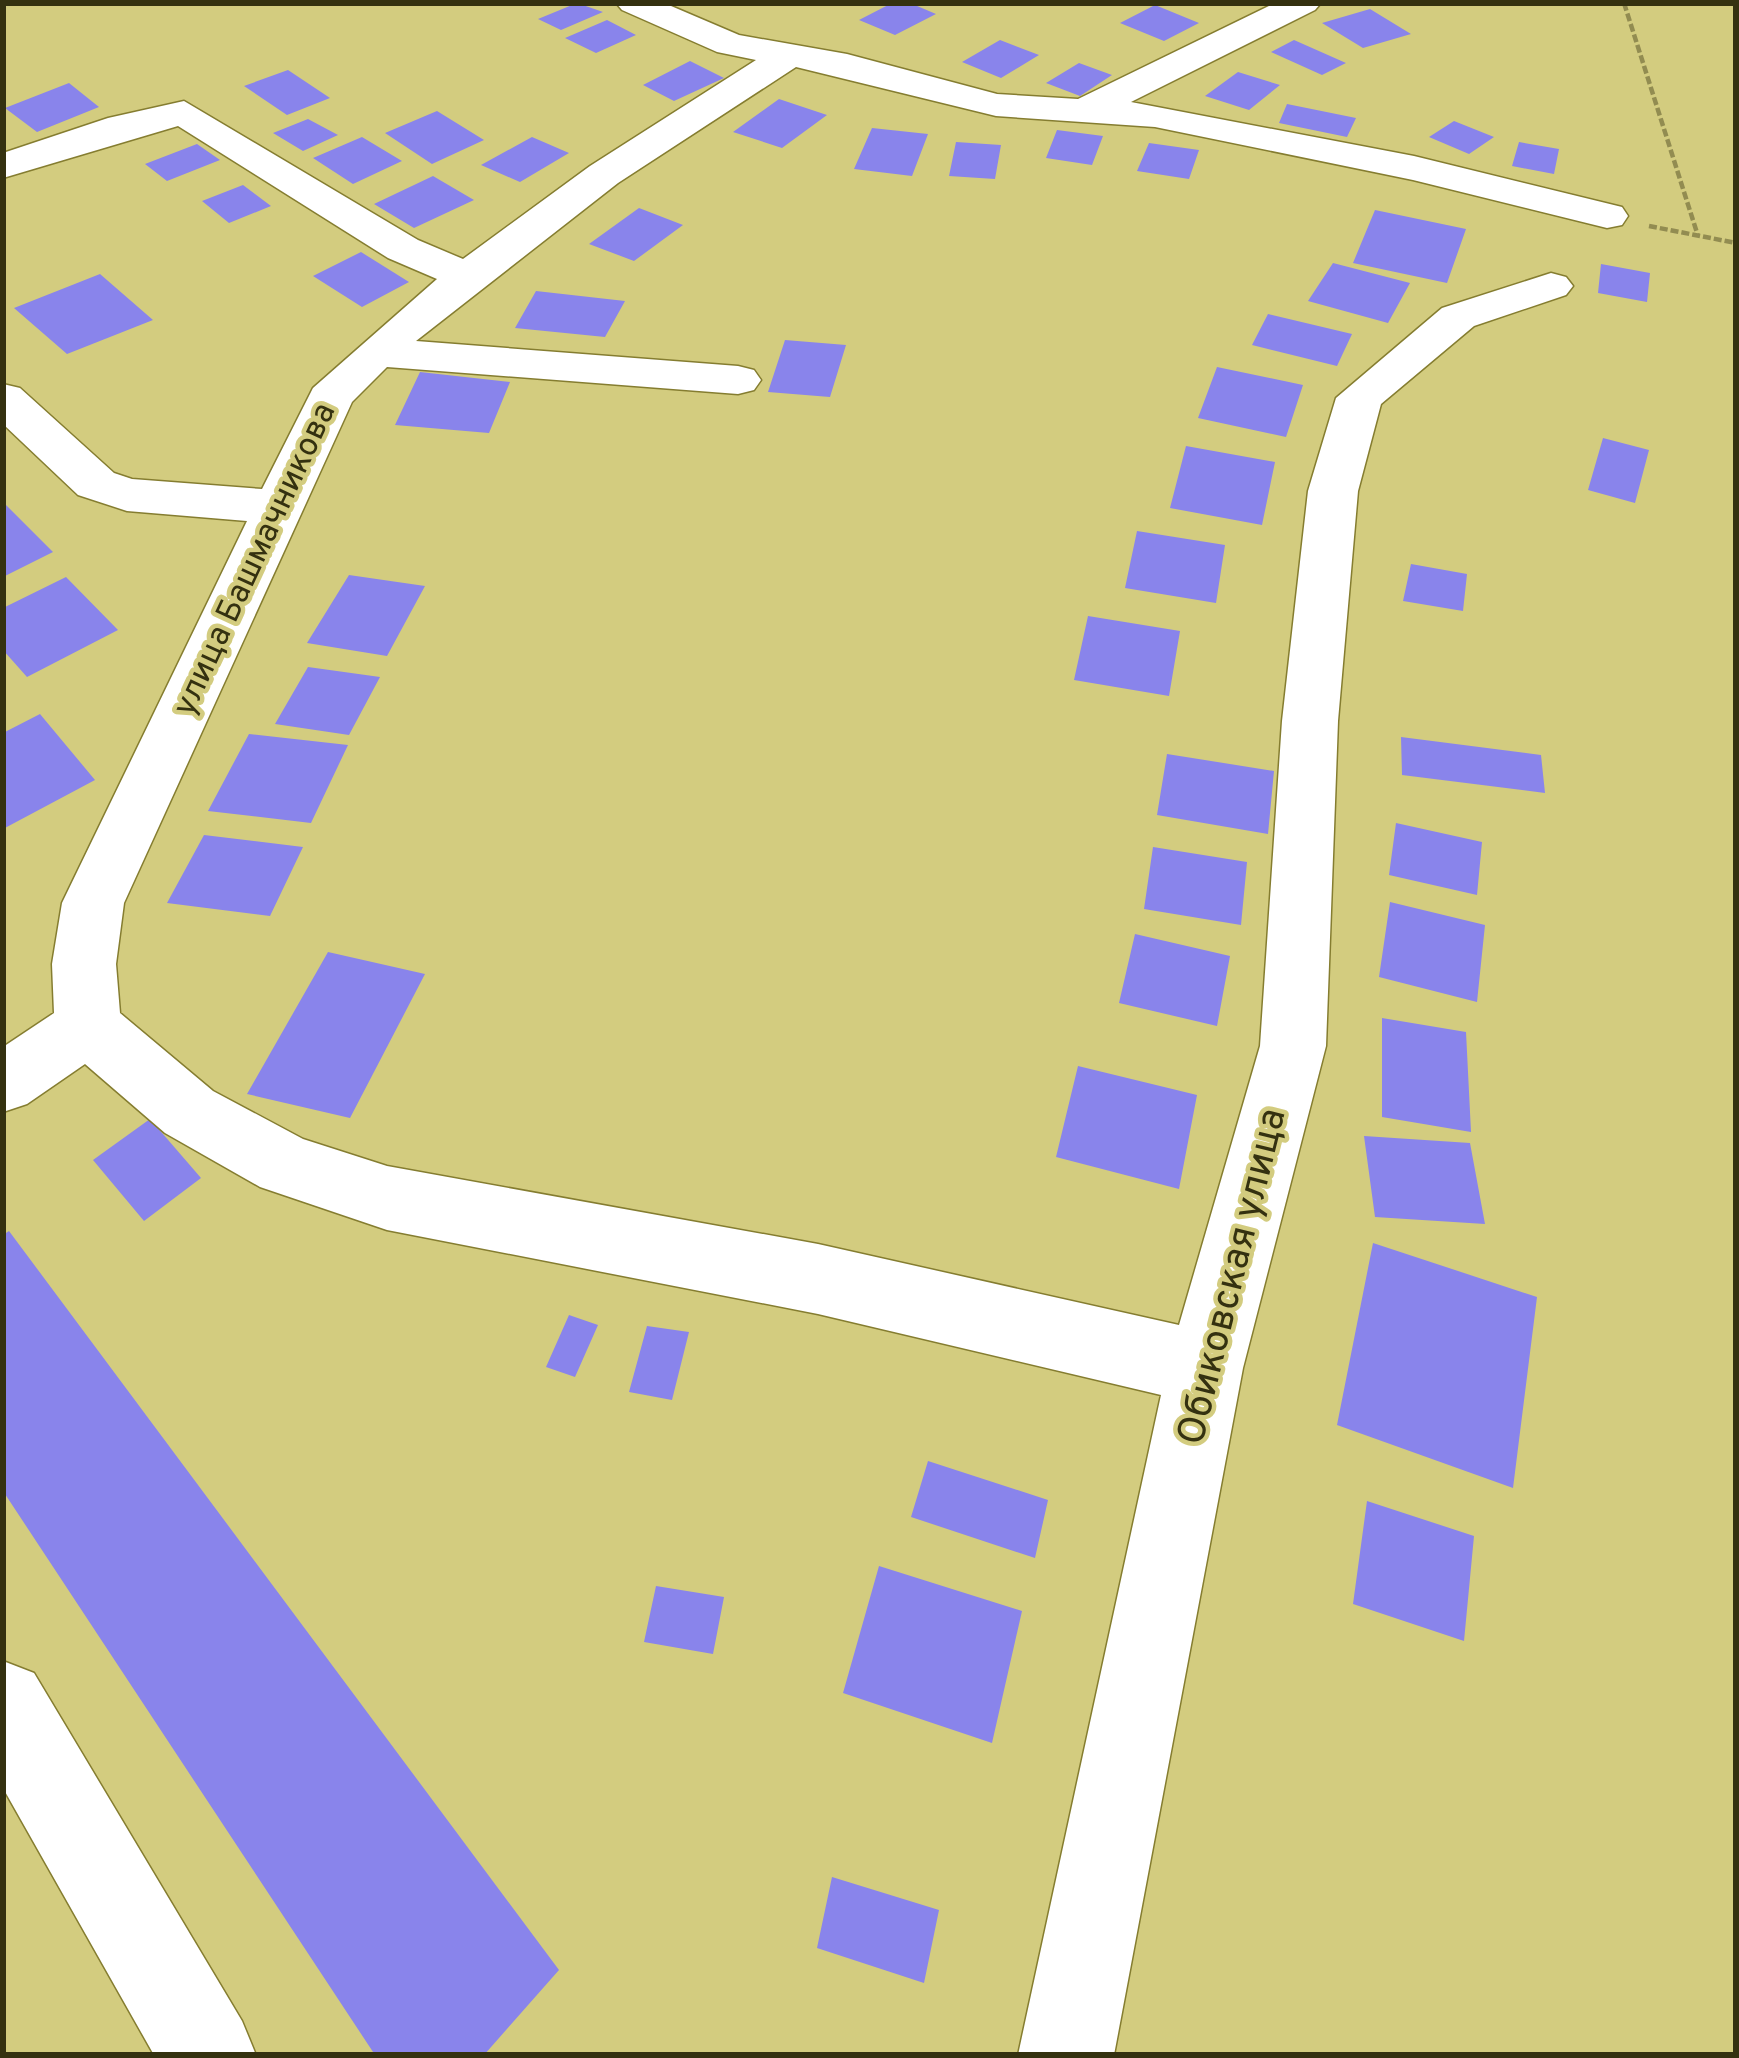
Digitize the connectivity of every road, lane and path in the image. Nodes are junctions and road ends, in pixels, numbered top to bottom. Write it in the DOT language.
graph roads {
  1 [pos="634,3"];
  2 [pos="1304,3"];
  3 [pos="1624,3"];
  4 [pos="778,34"];
  5 [pos="1089,108"];
  6 [pos="3,166"];
  7 [pos="1607,216"];
  8 [pos="1736,243"];
  9 [pos="466,276"];
  10 [pos="1552,286"];
  11 [pos="376,352"];
  12 [pos="738,380"];
  13 [pos="3,398"];
  14 [pos="280,507"];
  15 [pos="88,1026"];
  16 [pos="3,1083"];
  17 [pos="1205,1368"];
  18 [pos="3,1703"];
  19 [pos="208,2055"];
  20 [pos="1066,2055"];
  1 -- 4 [label="street"];
  2 -- 5 [label="street"];
  3 -- 8 [label="path"];
  4 -- 5 [label="street"];
  4 -- 9 [label="street, улица Башмачникова"];
  5 -- 7 [label="street"];
  6 -- 9 [label="street"];
  9 -- 11 [label="street, улица Башмачникова"];
  10 -- 17 [label="street, Обиковская улица"];
  11 -- 12 [label="street"];
  11 -- 14 [label="street, улица Башмачникова"];
  13 -- 14 [label="street"];
  14 -- 15 [label="street, улица Башмачникова"];
  15 -- 16 [label="street"];
  15 -- 17 [label="street"];
  17 -- 20 [label="street, Обиковская улица"];
  18 -- 19 [label="street"];
}
